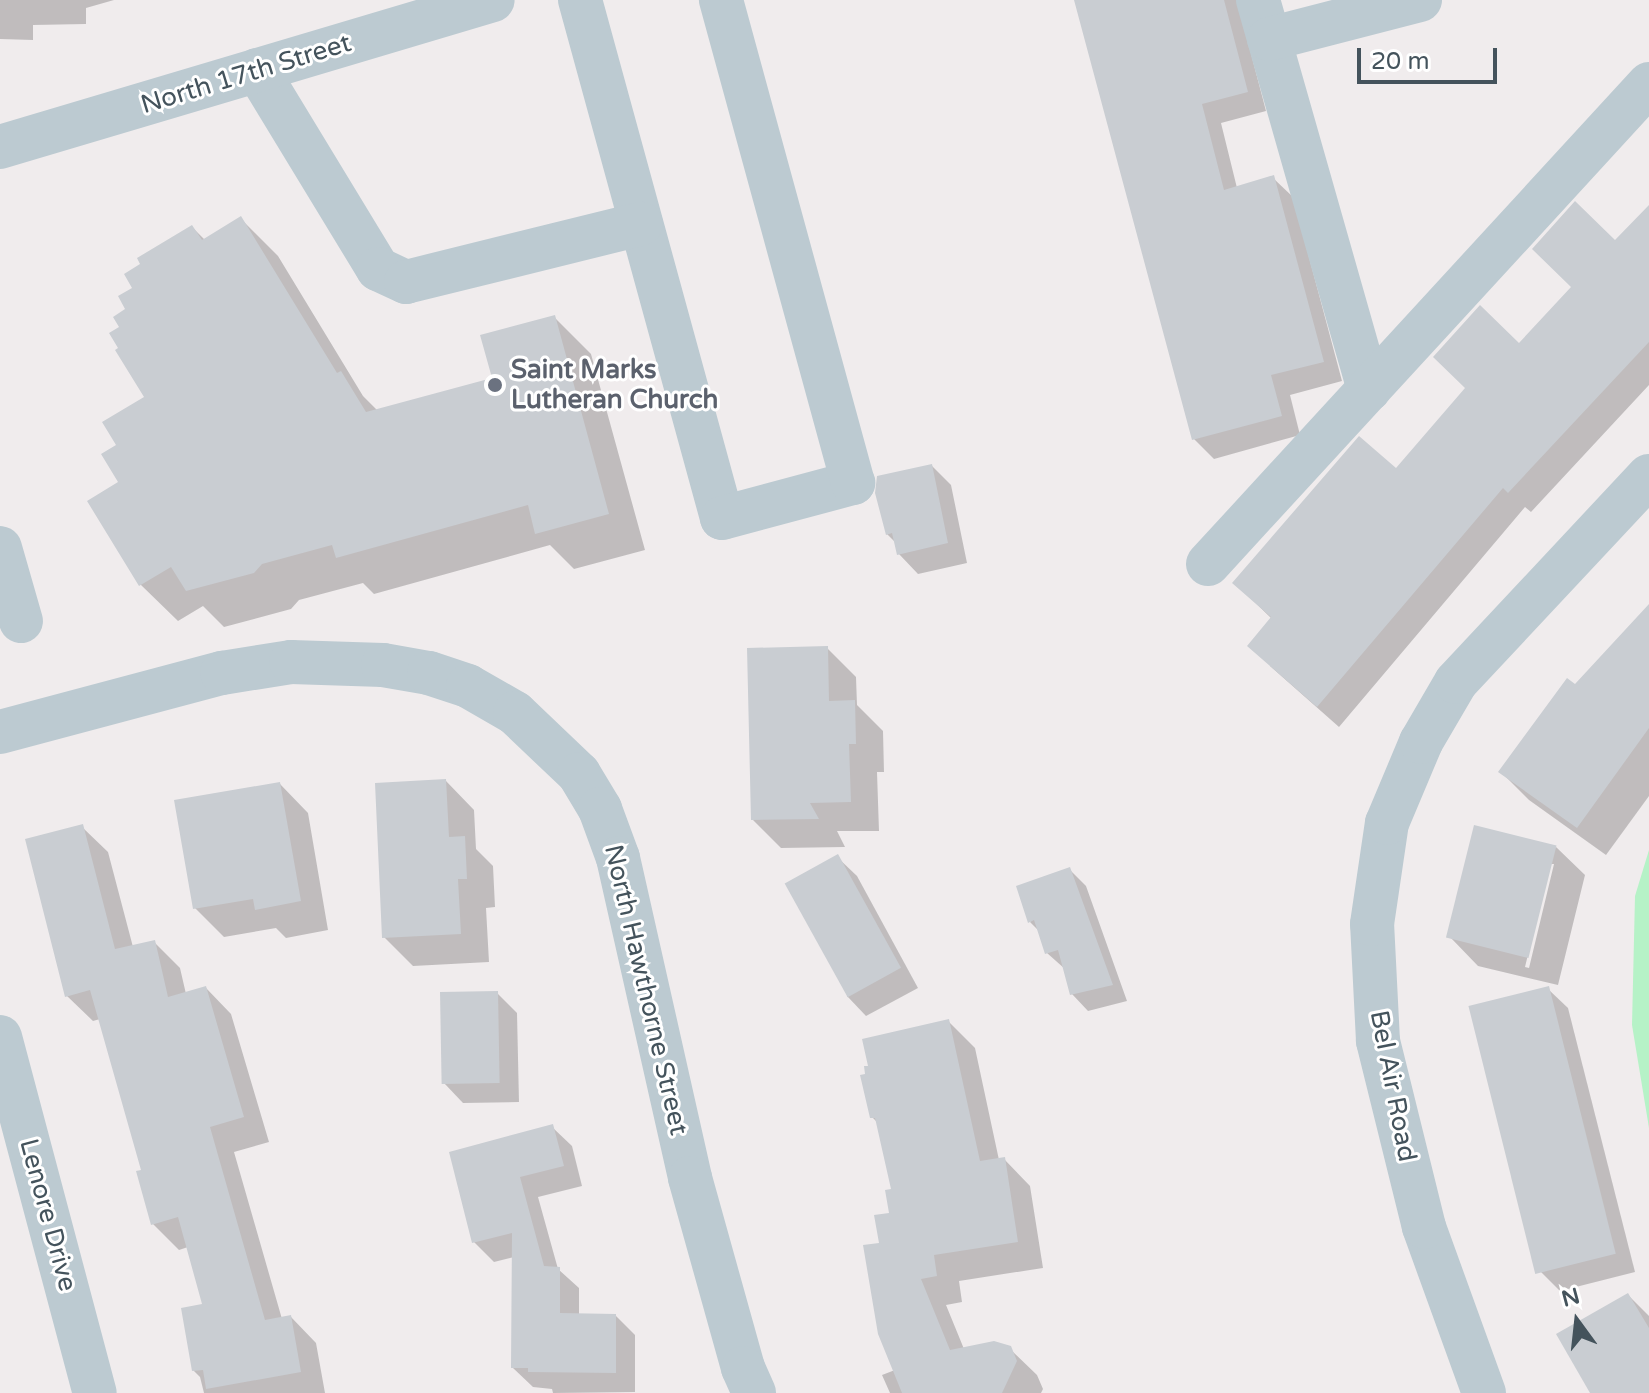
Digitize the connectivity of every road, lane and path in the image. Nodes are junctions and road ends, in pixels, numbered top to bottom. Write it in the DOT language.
graph roads {
  1 [pos="493,0"];
  2 [pos="580,0"];
  3 [pos="721,0"];
  4 [pos="1420,0"];
  5 [pos="1264,20"];
  6 [pos="257,70"];
  7 [pos="1643,103"];
  8 [pos="0,147"];
  9 [pos="641,224"];
  10 [pos="1369,389"];
  11 [pos="1649,476"];
  12 [pos="0,548"];
  13 [pos="1208,564"];
  14 [pos="21,621"];
  15 [pos="0,732"];
  16 [pos="0,1037"];
  17 [pos="95,1393"];
  18 [pos="754,1393"];
  19 [pos="1484,1393"];
  1 -- 6 [label="street, North 17th Street"];
  2 -- 9 [label="street"];
  3 -- 9 [label="street"];
  4 -- 5 [label="street"];
  5 -- 10 [label="street"];
  6 -- 8 [label="street, North 17th Street"];
  6 -- 9 [label="street"];
  7 -- 10 [label="street"];
  10 -- 13 [label="street"];
  11 -- 19 [label="street, Bel Air Road"];
  12 -- 14 [label="street"];
  15 -- 18 [label="street, North Hawthorne Street"];
  16 -- 17 [label="street, Lenore Drive"];
}
